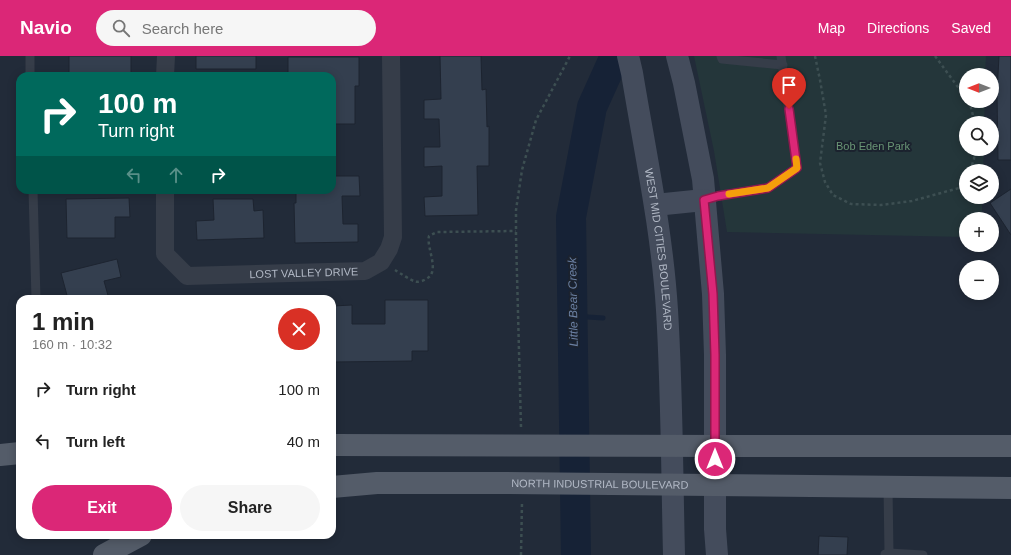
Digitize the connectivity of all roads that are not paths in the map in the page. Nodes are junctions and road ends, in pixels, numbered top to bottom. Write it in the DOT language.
graph roads {
  1 [pos="30,56"];
  2 [pos="166,56"];
  3 [pos="391,56"];
  4 [pos="677,56"];
  5 [pos="721,56"];
  6 [pos="782,61"];
  7 [pos="630,65"];
  8 [pos="30,72"];
  9 [pos="166,72"];
  10 [pos="33,194"];
  11 [pos="165,194"];
  12 [pos="704,200"];
  13 [pos="655,205"];
  14 [pos="36,295"];
  15 [pos="336,445"];
  16 [pos="672,446"];
  17 [pos="715,446"];
  18 [pos="1011,446"];
  19 [pos="16,453"];
  20 [pos="0,455"];
  21 [pos="673,485"];
  22 [pos="715,485"];
  23 [pos="888,486"];
  24 [pos="336,488"];
  25 [pos="1011,488"];
  26 [pos="134,539"];
  27 [pos="887,554"];
  28 [pos="104,555"];
  29 [pos="674,555"];
  30 [pos="717,555"];
  31 [pos="923,555"];
  1 -- 8 [label="lane"];
  2 -- 9 [label="street"];
  3 -- 11 [label="street, LOST VALLEY DRIVE"];
  4 -- 12 [label="main road"];
  5 -- 6 [label="lane"];
  6 -- 12 [label="lane"];
  7 -- 13 [label="main road, WEST MID CITIES BOULEVARD"];
  10 -- 14 [label="lane"];
  12 -- 13 [label="main road"];
  12 -- 17 [label="main road"];
  13 -- 16 [label="main road, WEST MID CITIES BOULEVARD"];
  15 -- 16 [label="main road"];
  16 -- 17 [label="main road"];
  16 -- 21 [label="main road, WEST MID CITIES BOULEVARD"];
  17 -- 18 [label="main road"];
  17 -- 22 [label="main road"];
  19 -- 20 [label="main road"];
  21 -- 22 [label="main road, NORTH INDUSTRIAL BOULEVARD"];
  21 -- 24 [label="main road, NORTH INDUSTRIAL BOULEVARD"];
  21 -- 29 [label="main road, WEST MID CITIES BOULEVARD"];
  22 -- 23 [label="main road, NORTH INDUSTRIAL BOULEVARD"];
  22 -- 30 [label="main road"];
  23 -- 25 [label="main road, NORTH INDUSTRIAL BOULEVARD"];
  23 -- 27 [label="lane"];
  26 -- 28 [label="main road"];
  27 -- 31 [label="lane"];
}
